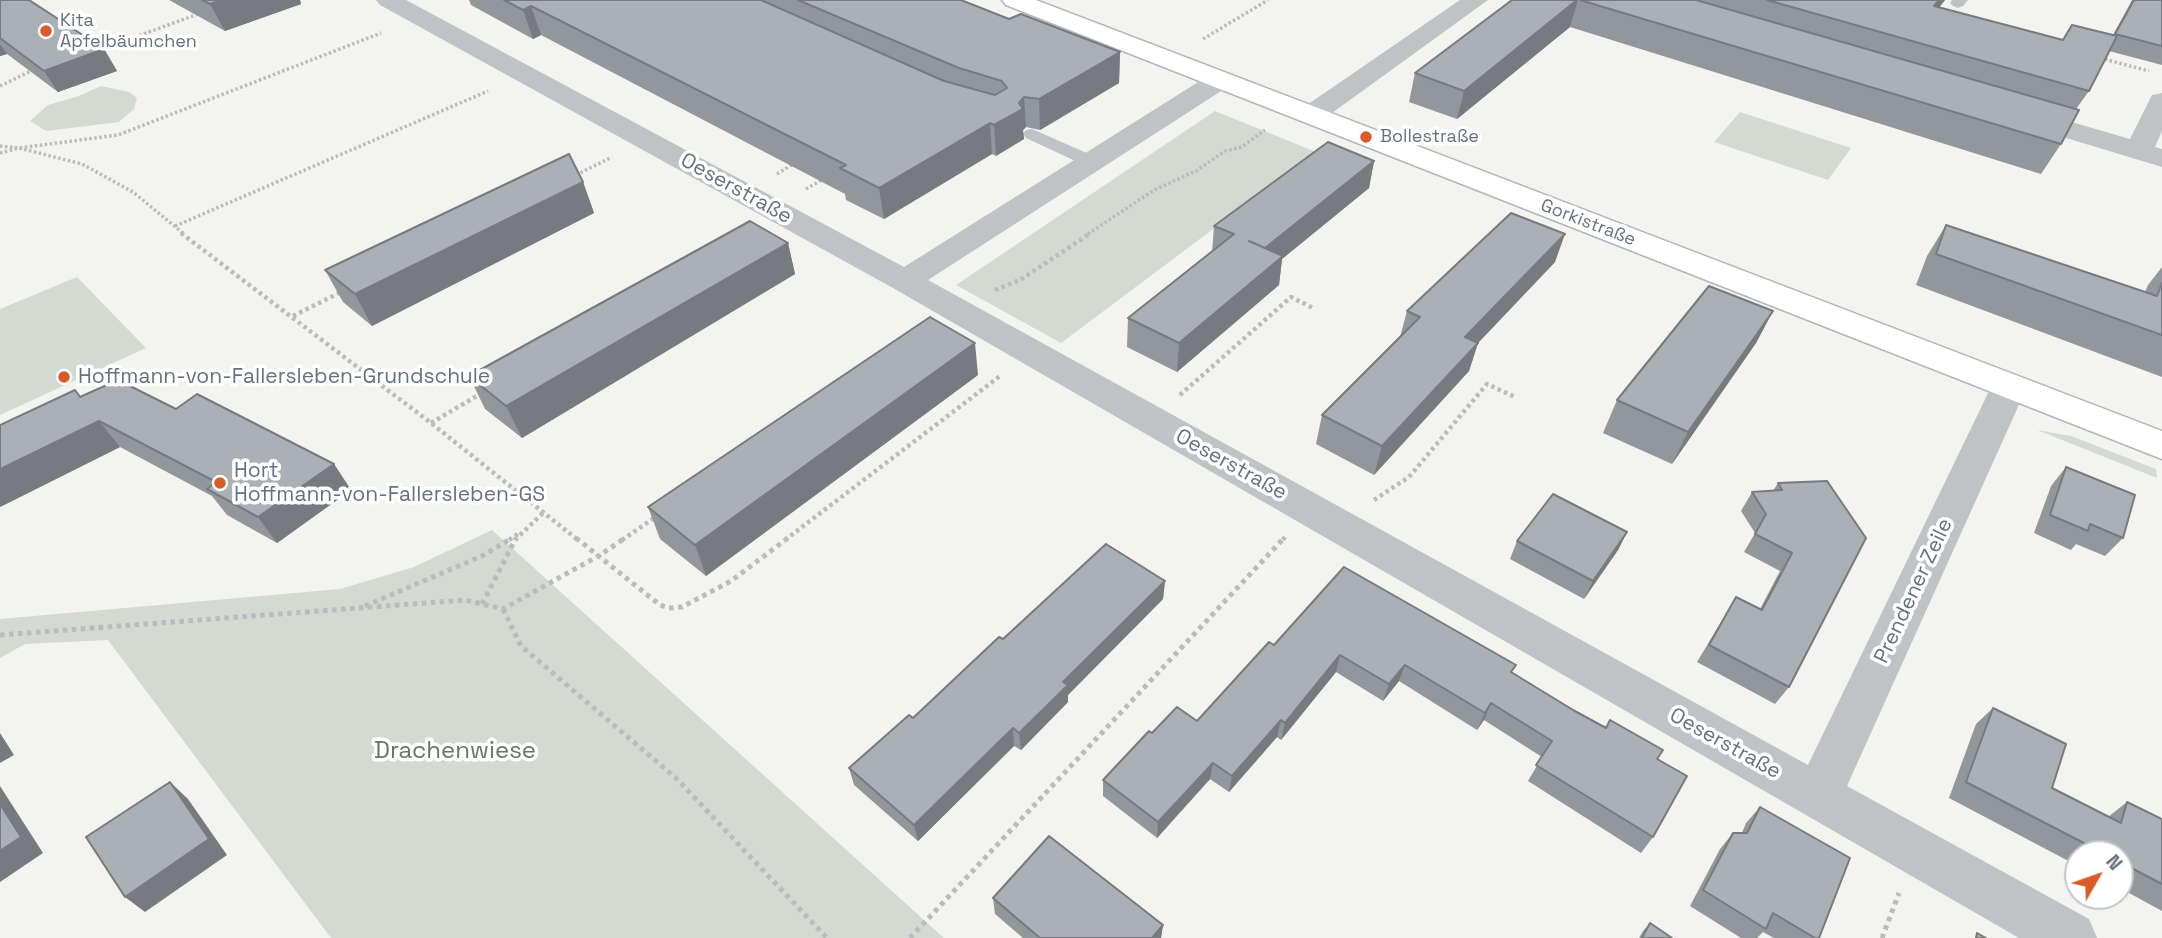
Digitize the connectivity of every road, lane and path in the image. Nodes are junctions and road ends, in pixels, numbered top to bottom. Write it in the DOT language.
graph roads {
  1 [pos="1014,0"];
  2 [pos="1268,0"];
  3 [pos="1476,0"];
  4 [pos="201,13"];
  5 [pos="390,14"];
  6 [pos="1203,39"];
  7 [pos="90,53"];
  8 [pos="2097,57"];
  9 [pos="38,68"];
  10 [pos="2149,71"];
  11 [pos="1220,80"];
  12 [pos="0,86"];
  13 [pos="496,88"];
  14 [pos="2162,101"];
  15 [pos="1995,108"];
  16 [pos="1311,115"];
  17 [pos="1268,126"];
  18 [pos="1032,134"];
  19 [pos="0,146"];
  20 [pos="19,148"];
  21 [pos="0,153"];
  22 [pos="2150,154"];
  23 [pos="614,156"];
  24 [pos="799,162"];
  25 [pos="1092,162"];
  26 [pos="830,176"];
  27 [pos="768,178"];
  28 [pos="565,180"];
  29 [pos="797,194"];
  30 [pos="174,227"];
  31 [pos="905,281"];
  32 [pos="355,285"];
  33 [pos="984,295"];
  34 [pos="1315,309"];
  35 [pos="293,316"];
  36 [pos="1002,375"];
  37 [pos="2009,387"];
  38 [pos="492,388"];
  39 [pos="1515,397"];
  40 [pos="1177,398"];
  41 [pos="431,422"];
  42 [pos="2162,446"];
  43 [pos="1367,505"];
  44 [pos="667,509"];
  45 [pos="544,512"];
  46 [pos="518,534"];
  47 [pos="1287,534"];
  48 [pos="600,555"];
  49 [pos="482,604"];
  50 [pos="360,608"];
  51 [pos="503,609"];
  52 [pos="0,635"];
  53 [pos="1818,796"];
  54 [pos="1902,886"];
  55 [pos="827,938"];
  56 [pos="910,938"];
  57 [pos="1882,938"];
  58 [pos="2070,938"];
  1 -- 11 [label="main road, Gorkistraße"];
  2 -- 6 [label="path"];
  3 -- 16 [label="street"];
  4 -- 7 [label="path"];
  5 -- 20 [label="path"];
  5 -- 31 [label="street, Oeserstraße"];
  8 -- 10 [label="path"];
  9 -- 12 [label="path"];
  11 -- 16 [label="main road, Gorkistraße"];
  11 -- 25 [label="street"];
  13 -- 30 [label="path"];
  14 -- 22 [label="street"];
  15 -- 22 [label="street"];
  16 -- 37 [label="main road, Gorkistraße"];
  17 -- 33 [label="path"];
  18 -- 25 [label="lane"];
  19 -- 20 [label="path"];
  20 -- 21 [label="path"];
  20 -- 30 [label="path"];
  23 -- 28 [label="path"];
  24 -- 27 [label="path"];
  25 -- 31 [label="street"];
  26 -- 29 [label="path"];
  30 -- 35 [label="path"];
  31 -- 53 [label="street, Oeserstraße"];
  32 -- 35 [label="path"];
  34 -- 40 [label="path"];
  35 -- 41 [label="path"];
  36 -- 48 [label="path"];
  37 -- 42 [label="main road, Gorkistraße"];
  37 -- 53 [label="street, Prendener Zeile"];
  38 -- 41 [label="path"];
  39 -- 43 [label="path"];
  41 -- 45 [label="path"];
  44 -- 48 [label="path"];
  45 -- 46 [label="path"];
  45 -- 48 [label="path"];
  46 -- 49 [label="path"];
  46 -- 50 [label="path"];
  47 -- 56 [label="path"];
  48 -- 51 [label="path"];
  49 -- 50 [label="path"];
  49 -- 51 [label="path"];
  50 -- 52 [label="path"];
  51 -- 55 [label="path"];
  53 -- 58 [label="street, Oeserstraße"];
  54 -- 57 [label="path"];
}
